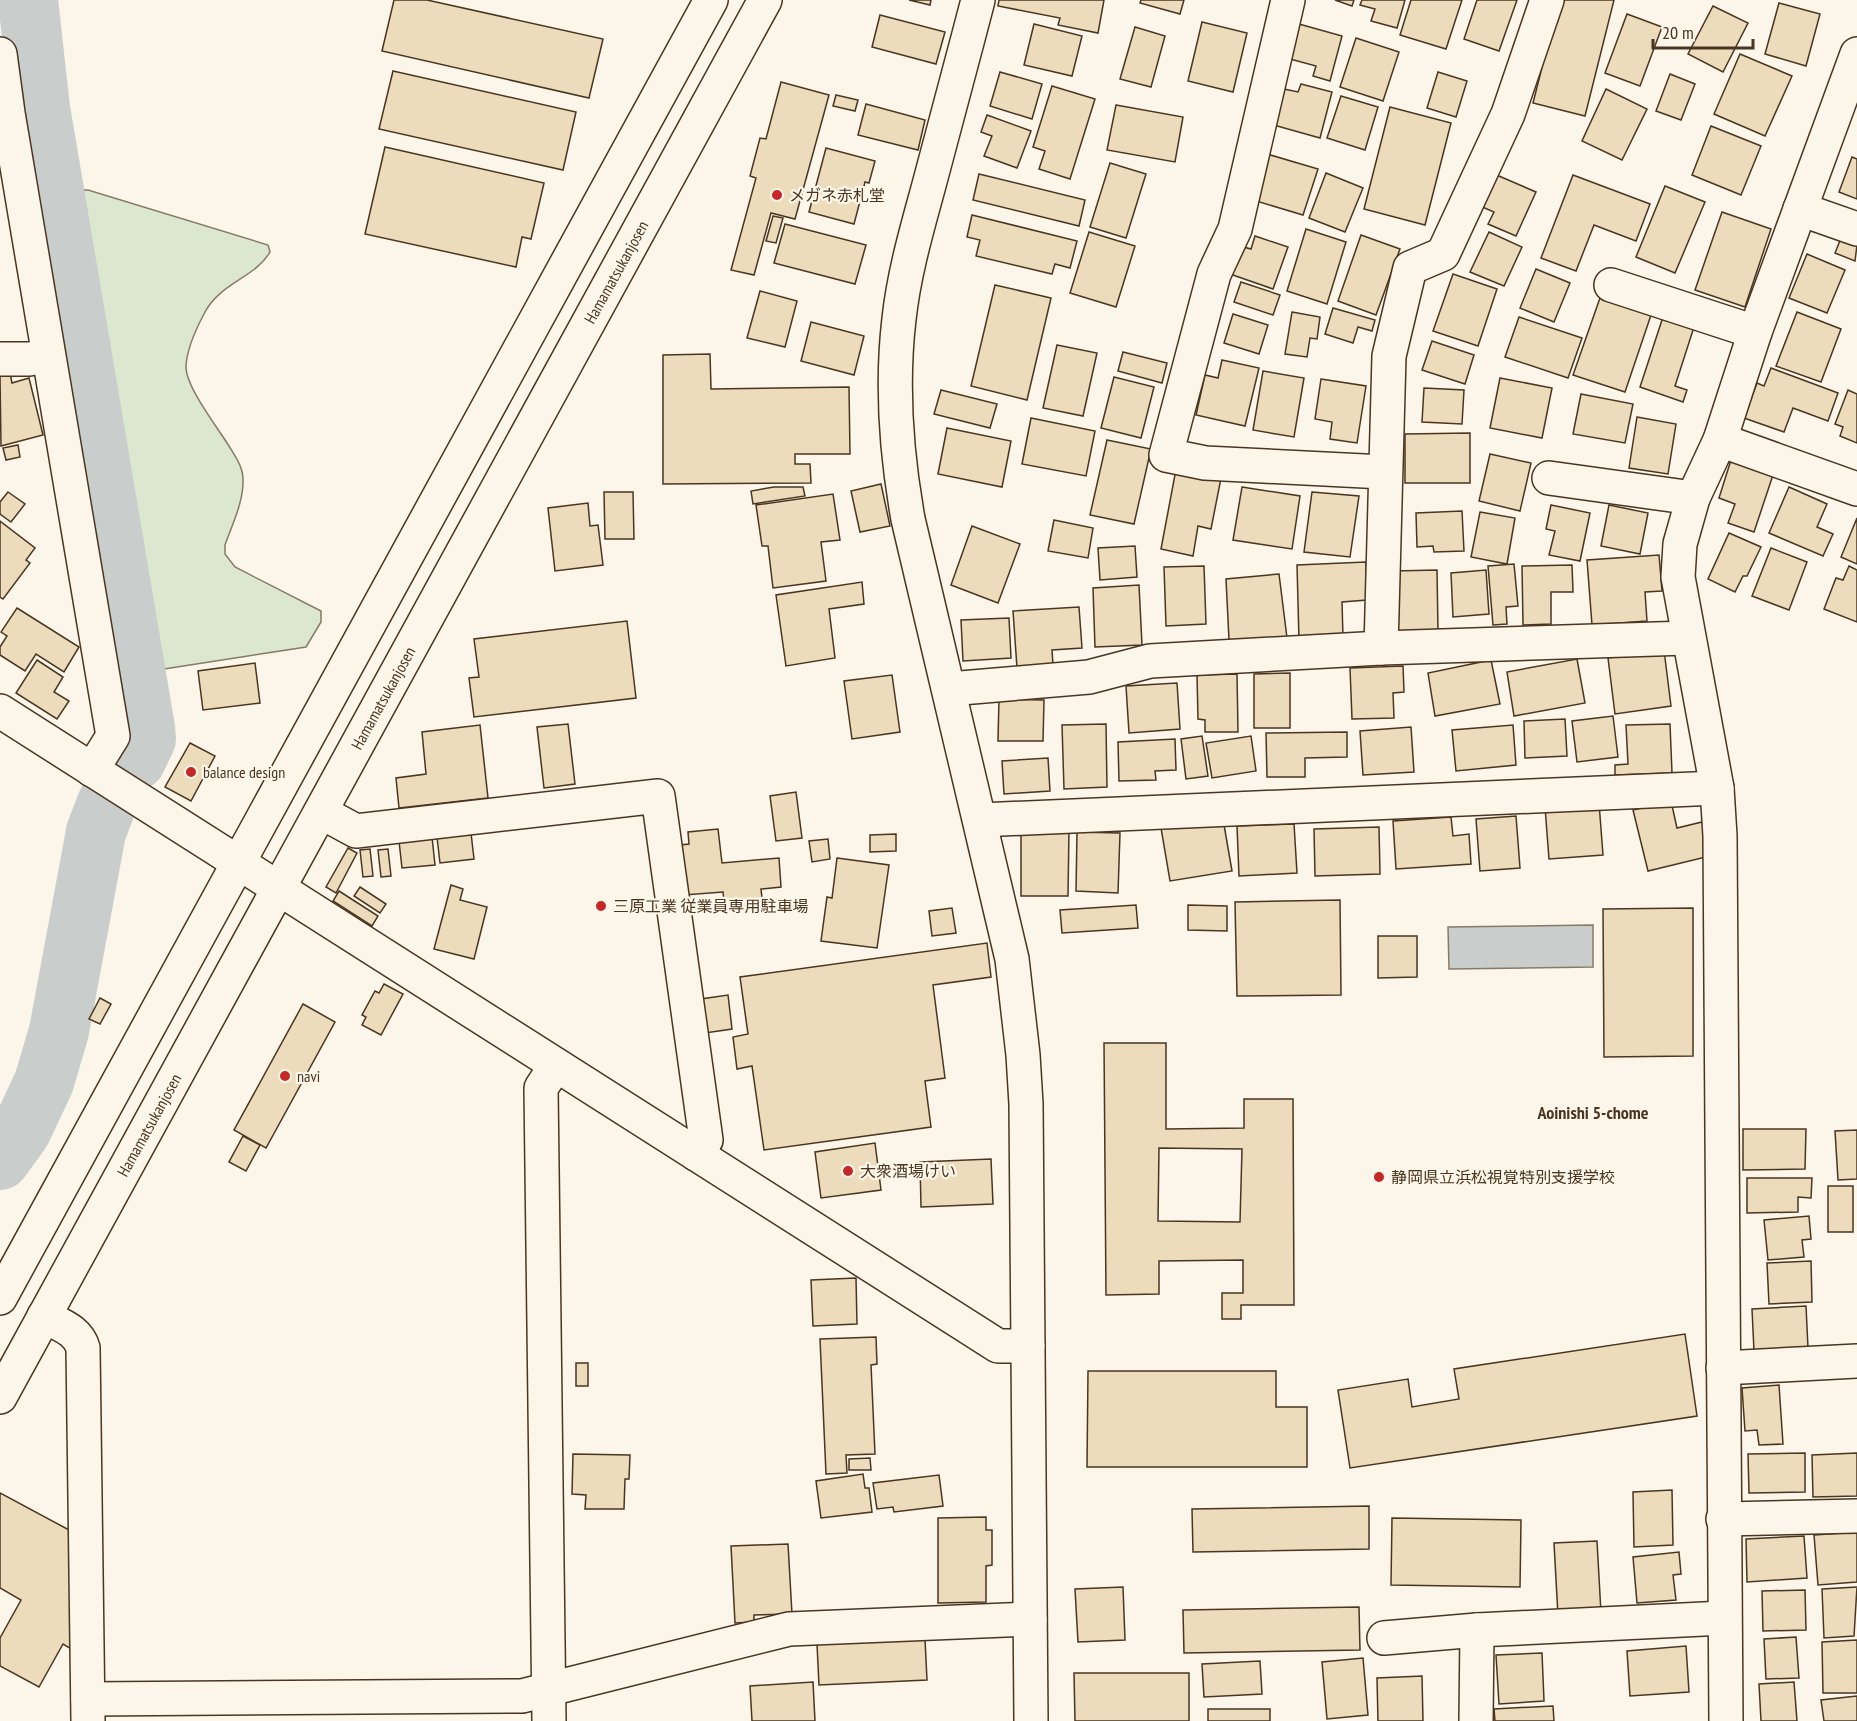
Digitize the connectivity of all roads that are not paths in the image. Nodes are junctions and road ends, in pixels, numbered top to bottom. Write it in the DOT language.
graph roads {
  1 [pos="711,0"];
  2 [pos="765,0"];
  3 [pos="978,0"];
  4 [pos="1288,0"];
  5 [pos="1546,0"];
  6 [pos="0,54"];
  7 [pos="1857,54"];
  8 [pos="1800,209"];
  9 [pos="1857,229"];
  10 [pos="1611,285"];
  11 [pos="1755,332"];
  12 [pos="48,356"];
  13 [pos="0,359"];
  14 [pos="1720,440"];
  15 [pos="1384,472"];
  16 [pos="1549,478"];
  17 [pos="1857,489"];
  18 [pos="1693,498"];
  19 [pos="1687,639"];
  20 [pos="1382,648"];
  21 [pos="949,689"];
  22 [pos="0,711"];
  23 [pos="92,770"];
  24 [pos="1717,788"];
  25 [pos="321,812"];
  26 [pos="980,820"];
  27 [pos="238,863"];
  28 [pos="278,888"];
  29 [pos="556,1065"];
  30 [pos="696,1154"];
  31 [pos="0,1298"];
  32 [pos="44,1316"];
  33 [pos="1028,1346"];
  34 [pos="1857,1362"];
  35 [pos="1723,1368"];
  36 [pos="0,1397"];
  37 [pos="1857,1516"];
  38 [pos="1724,1519"];
  39 [pos="1724,1618"];
  40 [pos="1030,1619"];
  41 [pos="1477,1630"];
  42 [pos="1384,1638"];
  43 [pos="549,1706"];
  44 [pos="88,1710"];
  45 [pos="1031,1721"];
  46 [pos="1476,1721"];
  47 [pos="1726,1721"];
  1 -- 27 [label="street"];
  2 -- 25 [label="street, Hamamatsukanjosen"];
  3 -- 21 [label="street"];
  4 -- 15 [label="street"];
  5 -- 15 [label="street"];
  6 -- 12 [label="street"];
  7 -- 8 [label="street"];
  8 -- 9 [label="street"];
  8 -- 11 [label="street"];
  10 -- 11 [label="street"];
  11 -- 14 [label="street"];
  12 -- 13 [label="street"];
  12 -- 23 [label="street"];
  14 -- 17 [label="street"];
  14 -- 18 [label="street"];
  15 -- 20 [label="street"];
  16 -- 18 [label="street"];
  18 -- 19 [label="street"];
  19 -- 20 [label="street"];
  19 -- 24 [label="street"];
  20 -- 21 [label="street"];
  21 -- 26 [label="street"];
  22 -- 23 [label="street"];
  23 -- 27 [label="street"];
  24 -- 26 [label="street"];
  24 -- 35 [label="street"];
  25 -- 28 [label="street, Hamamatsukanjosen"];
  25 -- 30 [label="street"];
  26 -- 33 [label="street"];
  27 -- 28 [label="street"];
  27 -- 31 [label="street"];
  28 -- 29 [label="street"];
  28 -- 32 [label="street, Hamamatsukanjosen"];
  29 -- 30 [label="street"];
  29 -- 43 [label="street"];
  30 -- 33 [label="street"];
  32 -- 36 [label="street, Hamamatsukanjosen"];
  32 -- 44 [label="street"];
  33 -- 40 [label="street"];
  34 -- 35 [label="street"];
  35 -- 38 [label="street"];
  37 -- 38 [label="street"];
  38 -- 39 [label="street"];
  39 -- 41 [label="street"];
  39 -- 47 [label="street"];
  40 -- 43 [label="street"];
  40 -- 45 [label="street"];
  41 -- 42 [label="street"];
  41 -- 46 [label="street"];
  43 -- 44 [label="street"];
}
